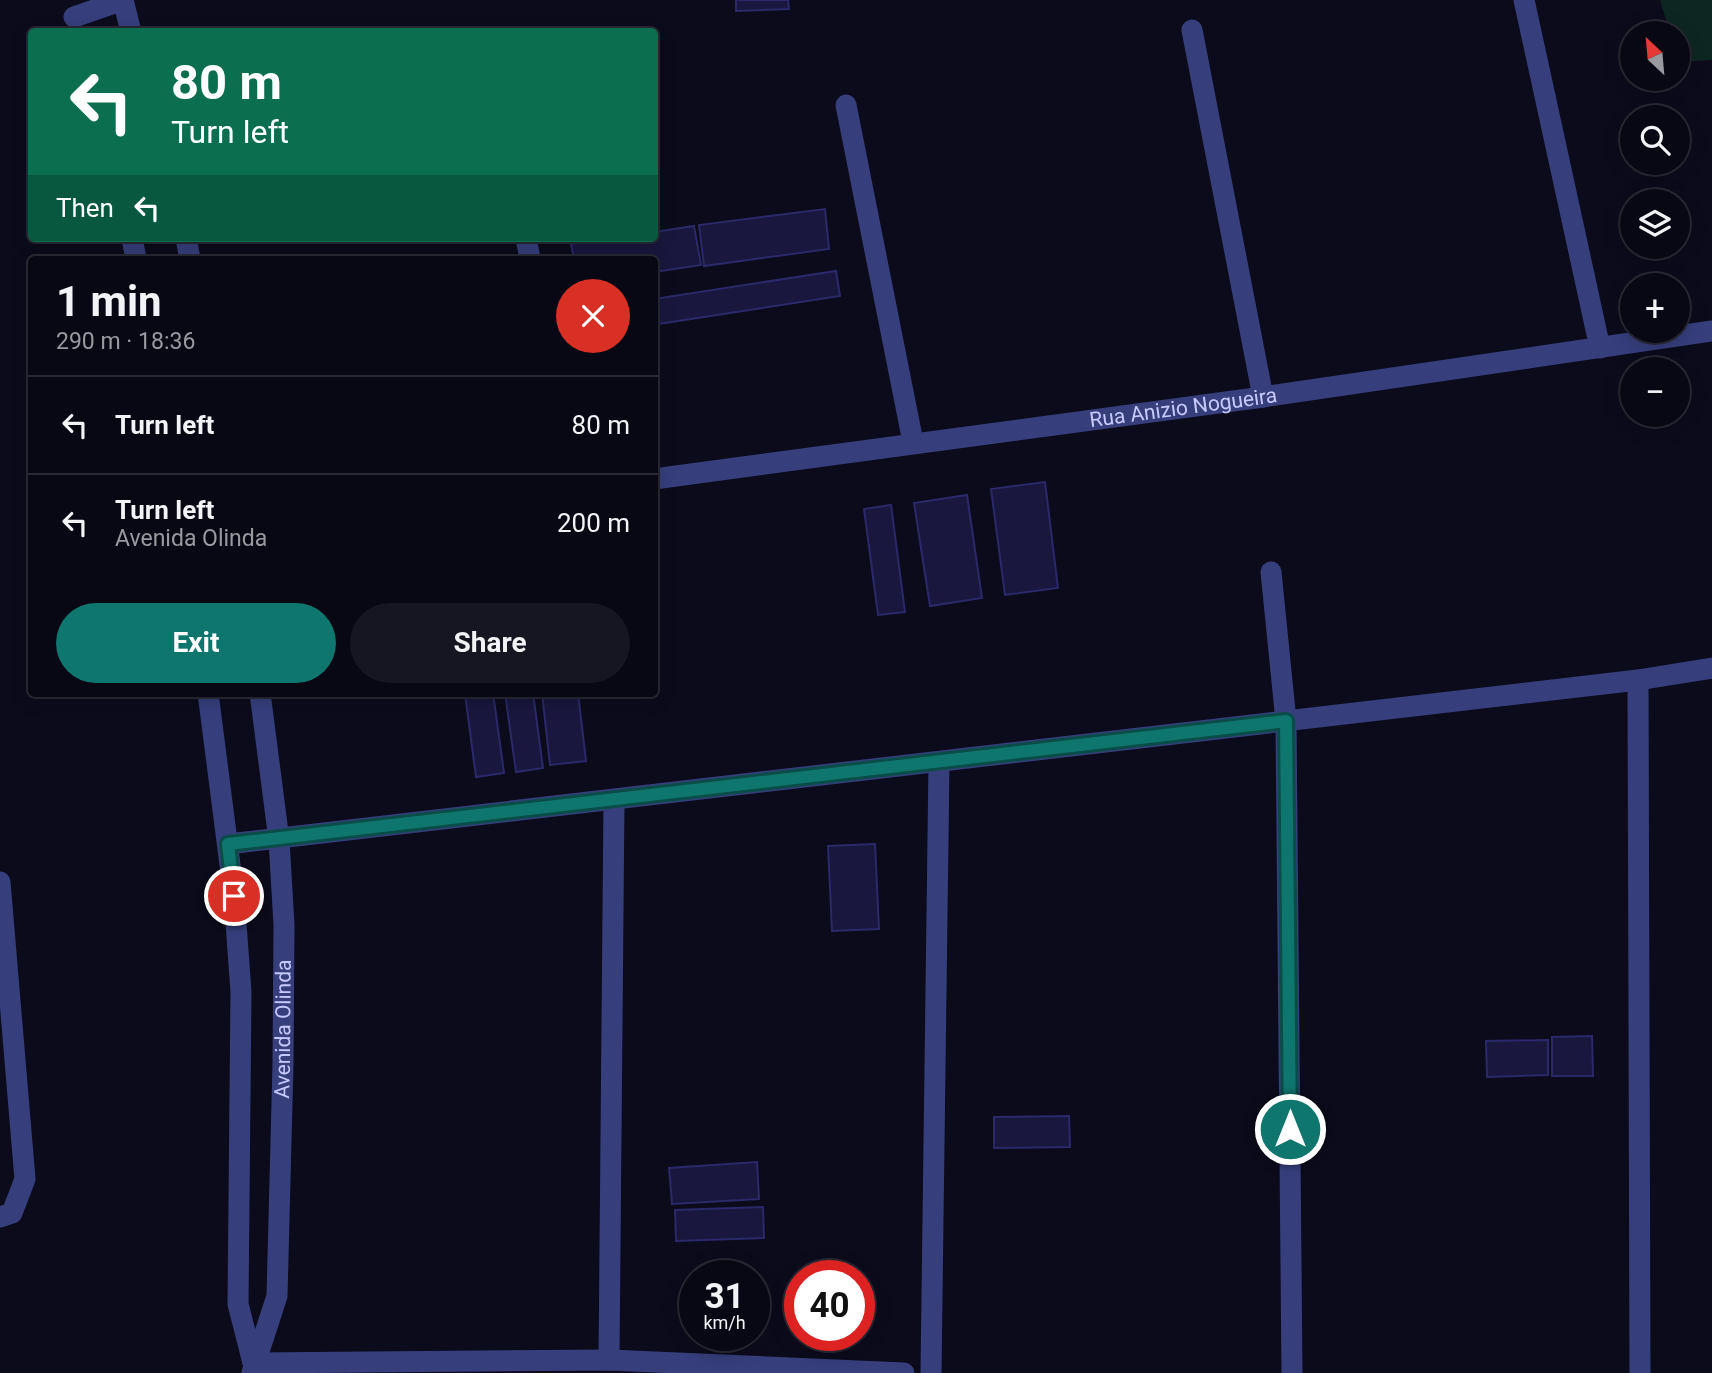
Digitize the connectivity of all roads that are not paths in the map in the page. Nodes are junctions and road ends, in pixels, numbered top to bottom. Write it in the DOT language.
graph roads {
  1 [pos="123,0"];
  2 [pos="1524,0"];
  3 [pos="74,16"];
  4 [pos="130,28"];
  5 [pos="1192,30"];
  6 [pos="846,105"];
  7 [pos="1712,331"];
  8 [pos="1600,348"];
  9 [pos="1263,397"];
  10 [pos="913,442"];
  11 [pos="658,478"];
  12 [pos="1271,572"];
  13 [pos="1712,668"];
  14 [pos="1638,680"];
  15 [pos="209,697"];
  16 [pos="261,697"];
  17 [pos="1286,721"];
  18 [pos="939,762"];
  19 [pos="614,800"];
  20 [pos="279,840"];
  21 [pos="228,844"];
  22 [pos="0,882"];
  23 [pos="6,1215"];
  24 [pos="609,1360"];
  25 [pos="252,1368"];
  26 [pos="904,1373"];
  27 [pos="931,1373"];
  28 [pos="1292,1373"];
  29 [pos="1640,1373"];
  1 -- 3 [label="street"];
  1 -- 4 [label="street"];
  2 -- 8 [label="street"];
  5 -- 9 [label="street"];
  6 -- 10 [label="street"];
  7 -- 8 [label="street, Rua Anizio Nogueira"];
  8 -- 9 [label="street, Rua Anizio Nogueira"];
  9 -- 10 [label="street, Rua Anizio Nogueira"];
  10 -- 11 [label="street, Rua Anizio Nogueira"];
  12 -- 17 [label="street"];
  13 -- 14 [label="street"];
  14 -- 17 [label="street"];
  14 -- 29 [label="street"];
  15 -- 21 [label="street, Avenida Olinda"];
  16 -- 20 [label="street, Avenida Olinda"];
  17 -- 18 [label="street"];
  17 -- 28 [label="street"];
  18 -- 19 [label="street"];
  18 -- 27 [label="street"];
  19 -- 20 [label="street"];
  19 -- 24 [label="street"];
  20 -- 21 [label="street"];
  20 -- 25 [label="street, Avenida Olinda"];
  21 -- 25 [label="street, Avenida Olinda"];
  22 -- 23 [label="street"];
  24 -- 25 [label="street"];
  24 -- 26 [label="street"];
}
